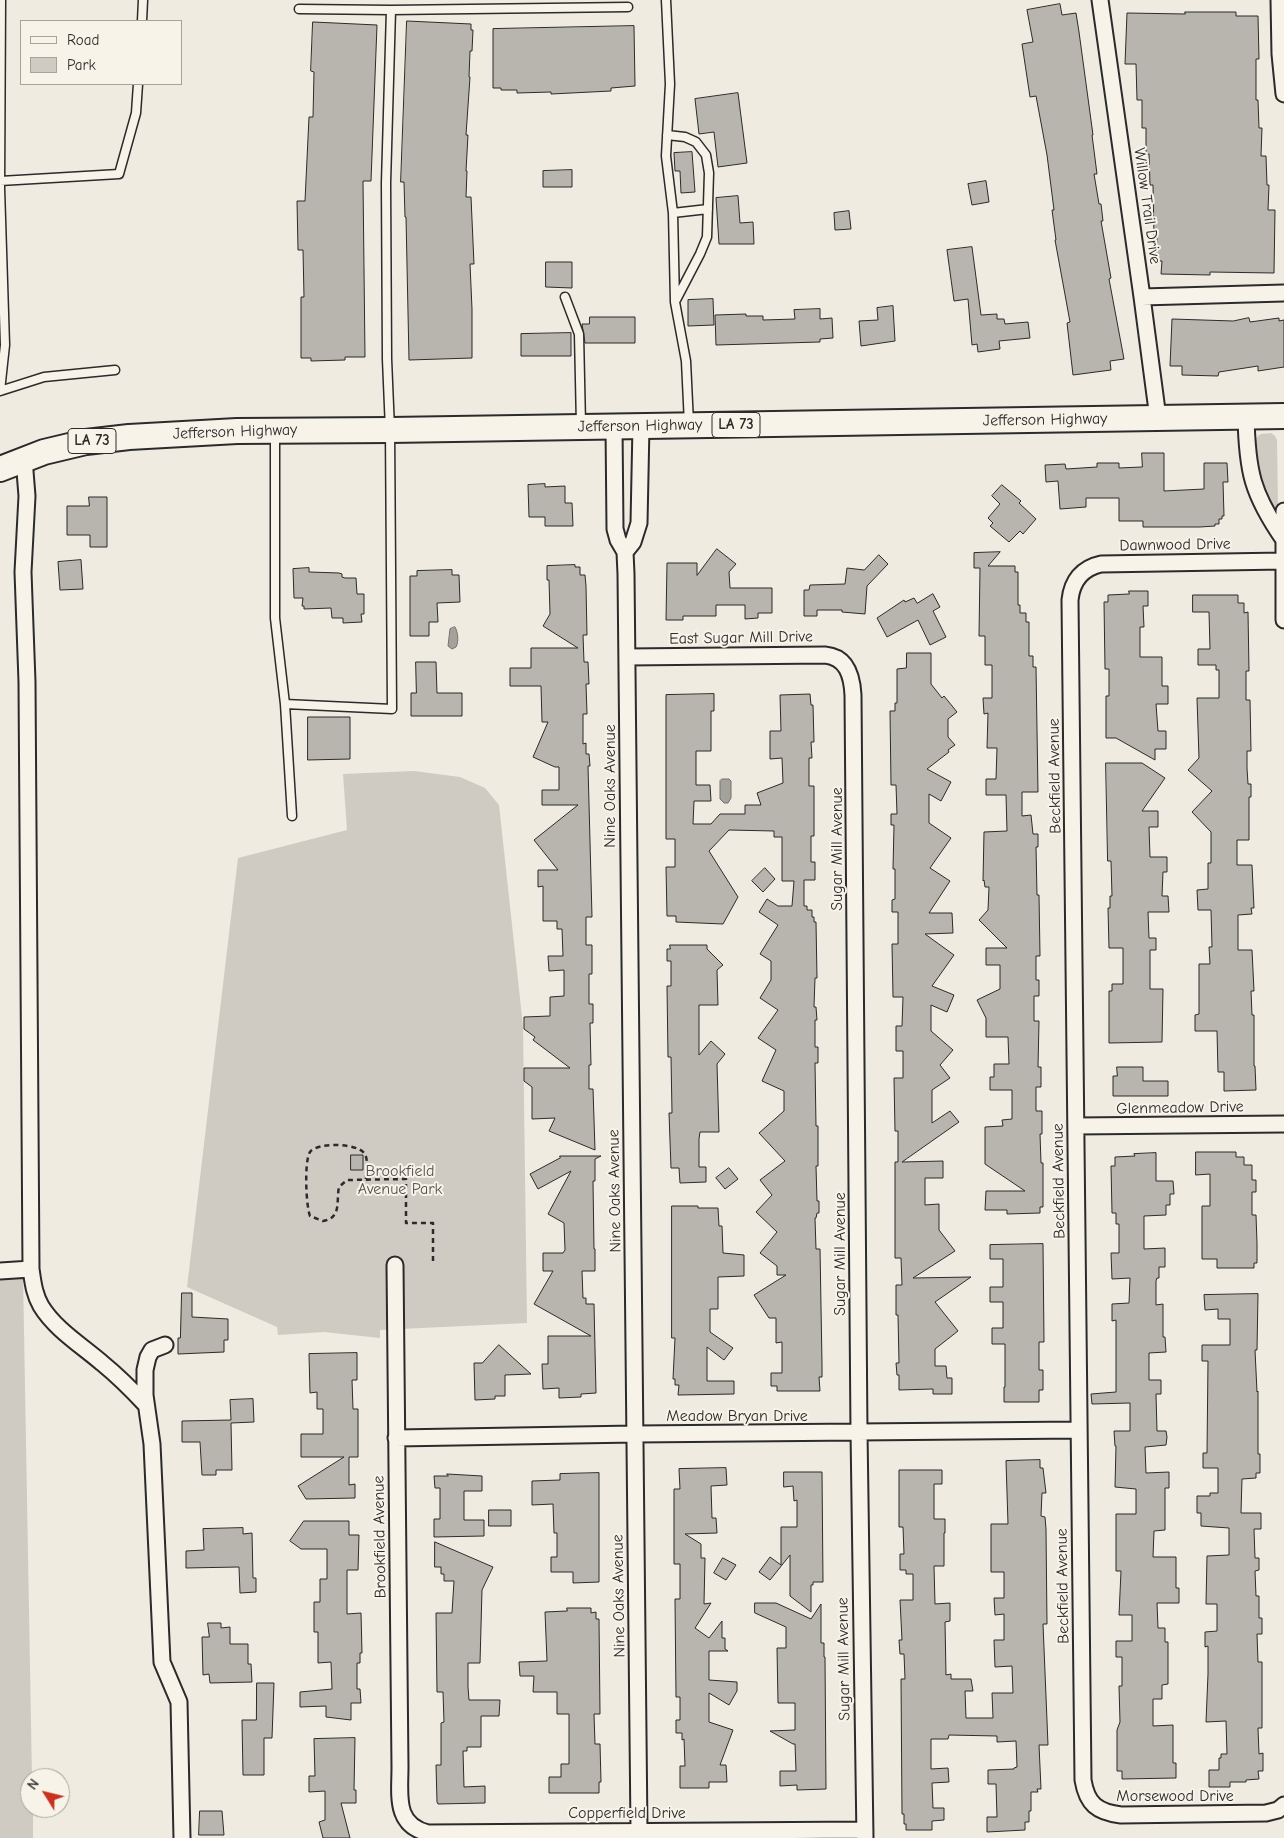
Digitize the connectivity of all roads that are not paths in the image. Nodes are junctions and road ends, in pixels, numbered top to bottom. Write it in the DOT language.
graph roads {
  1 [pos="1,0"];
  2 [pos="143,0"];
  3 [pos="666,0"];
  4 [pos="1100,0"];
  5 [pos="1280,0"];
  6 [pos="628,7"];
  7 [pos="299,9"];
  8 [pos="391,10"];
  9 [pos="142,20"];
  10 [pos="138,85"];
  11 [pos="1284,94"];
  12 [pos="667,136"];
  13 [pos="0,181"];
  14 [pos="708,210"];
  15 [pos="673,213"];
  16 [pos="1,257"];
  17 [pos="1284,293"];
  18 [pos="565,297"];
  19 [pos="1142,297"];
  20 [pos="675,302"];
  21 [pos="115,370"];
  22 [pos="0,391"];
  23 [pos="1246,416"];
  24 [pos="1284,416"];
  25 [pos="1158,418"];
  26 [pos="614,426"];
  27 [pos="640,426"];
  28 [pos="689,426"];
  29 [pos="581,427"];
  30 [pos="275,430"];
  31 [pos="390,430"];
  32 [pos="24,459"];
  33 [pos="0,469"];
  34 [pos="1284,511"];
  35 [pos="1284,540"];
  36 [pos="625,552"];
  37 [pos="1283,561"];
  38 [pos="1074,582"];
  39 [pos="1284,620"];
  40 [pos="627,657"];
  41 [pos="849,671"];
  42 [pos="285,704"];
  43 [pos="292,816"];
  44 [pos="1284,1124"];
  45 [pos="1076,1126"];
  46 [pos="395,1265"];
  47 [pos="31,1269"];
  48 [pos="0,1271"];
  49 [pos="165,1345"];
  50 [pos="146,1405"];
  51 [pos="1079,1430"];
  52 [pos="859,1432"];
  53 [pos="635,1434"];
  54 [pos="396,1438"];
  55 [pos="1084,1780"];
  56 [pos="1284,1805"];
  57 [pos="401,1810"];
  58 [pos="639,1830"];
  59 [pos="864,1834"];
  60 [pos="182,1838"];
  1 -- 13 [label="lane"];
  2 -- 9 [label="lane"];
  3 -- 12 [label="lane"];
  4 -- 19 [label="street, Willow Trail Drive"];
  5 -- 11 [label="street"];
  6 -- 8 [label="lane"];
  7 -- 8 [label="lane"];
  8 -- 31 [label="lane"];
  10 -- 13 [label="lane"];
  12 -- 14 [label="lane"];
  12 -- 15 [label="lane"];
  13 -- 16 [label="lane"];
  14 -- 15 [label="lane"];
  14 -- 20 [label="lane"];
  15 -- 20 [label="lane"];
  16 -- 22 [label="lane"];
  17 -- 19 [label="street"];
  18 -- 29 [label="lane"];
  19 -- 25 [label="street, Willow Trail Drive"];
  20 -- 28 [label="lane"];
  21 -- 22 [label="lane"];
  23 -- 24 [label="main road, Jefferson Highway / LA 73"];
  23 -- 25 [label="main road, Jefferson Highway / LA 73"];
  23 -- 35 [label="street"];
  25 -- 28 [label="main road, Jefferson Highway / LA 73"];
  26 -- 27 [label="main road, Jefferson Highway / LA 73"];
  26 -- 29 [label="main road, Jefferson Highway / LA 73"];
  26 -- 36 [label="street, Nine Oaks Avenue"];
  27 -- 28 [label="main road, Jefferson Highway / LA 73"];
  27 -- 36 [label="street, Nine Oaks Avenue"];
  29 -- 31 [label="main road, Jefferson Highway / LA 73"];
  30 -- 31 [label="main road, Jefferson Highway / LA 73"];
  30 -- 32 [label="main road, Jefferson Highway / LA 73"];
  30 -- 42 [label="lane"];
  31 -- 42 [label="lane"];
  32 -- 33 [label="main road, Jefferson Highway / LA 73"];
  32 -- 47 [label="street"];
  34 -- 35 [label="street"];
  35 -- 37 [label="street"];
  36 -- 40 [label="street, Nine Oaks Avenue"];
  37 -- 38 [label="street, Dawnwood Drive"];
  37 -- 39 [label="street"];
  38 -- 45 [label="street, Beckfield Avenue"];
  40 -- 41 [label="street, East Sugar Mill Drive"];
  40 -- 53 [label="street, Nine Oaks Avenue"];
  41 -- 52 [label="street, Sugar Mill Avenue"];
  42 -- 43 [label="lane"];
  44 -- 45 [label="street, Glenmeadow Drive"];
  45 -- 51 [label="street, Beckfield Avenue"];
  46 -- 54 [label="street, Brookfield Avenue"];
  47 -- 48 [label="street"];
  47 -- 50 [label="street"];
  49 -- 50 [label="street"];
  50 -- 60 [label="street"];
  51 -- 52 [label="street, Meadow Bryan Drive"];
  51 -- 55 [label="street, Beckfield Avenue"];
  52 -- 53 [label="street, Meadow Bryan Drive"];
  52 -- 59 [label="street, Sugar Mill Avenue"];
  53 -- 54 [label="street, Meadow Bryan Drive"];
  53 -- 58 [label="street, Nine Oaks Avenue"];
  54 -- 57 [label="street, Brookfield Avenue"];
  55 -- 56 [label="street, Morsewood Drive"];
  57 -- 58 [label="street, Copperfield Drive"];
  58 -- 59 [label="street, Copperfield Drive"];
}
